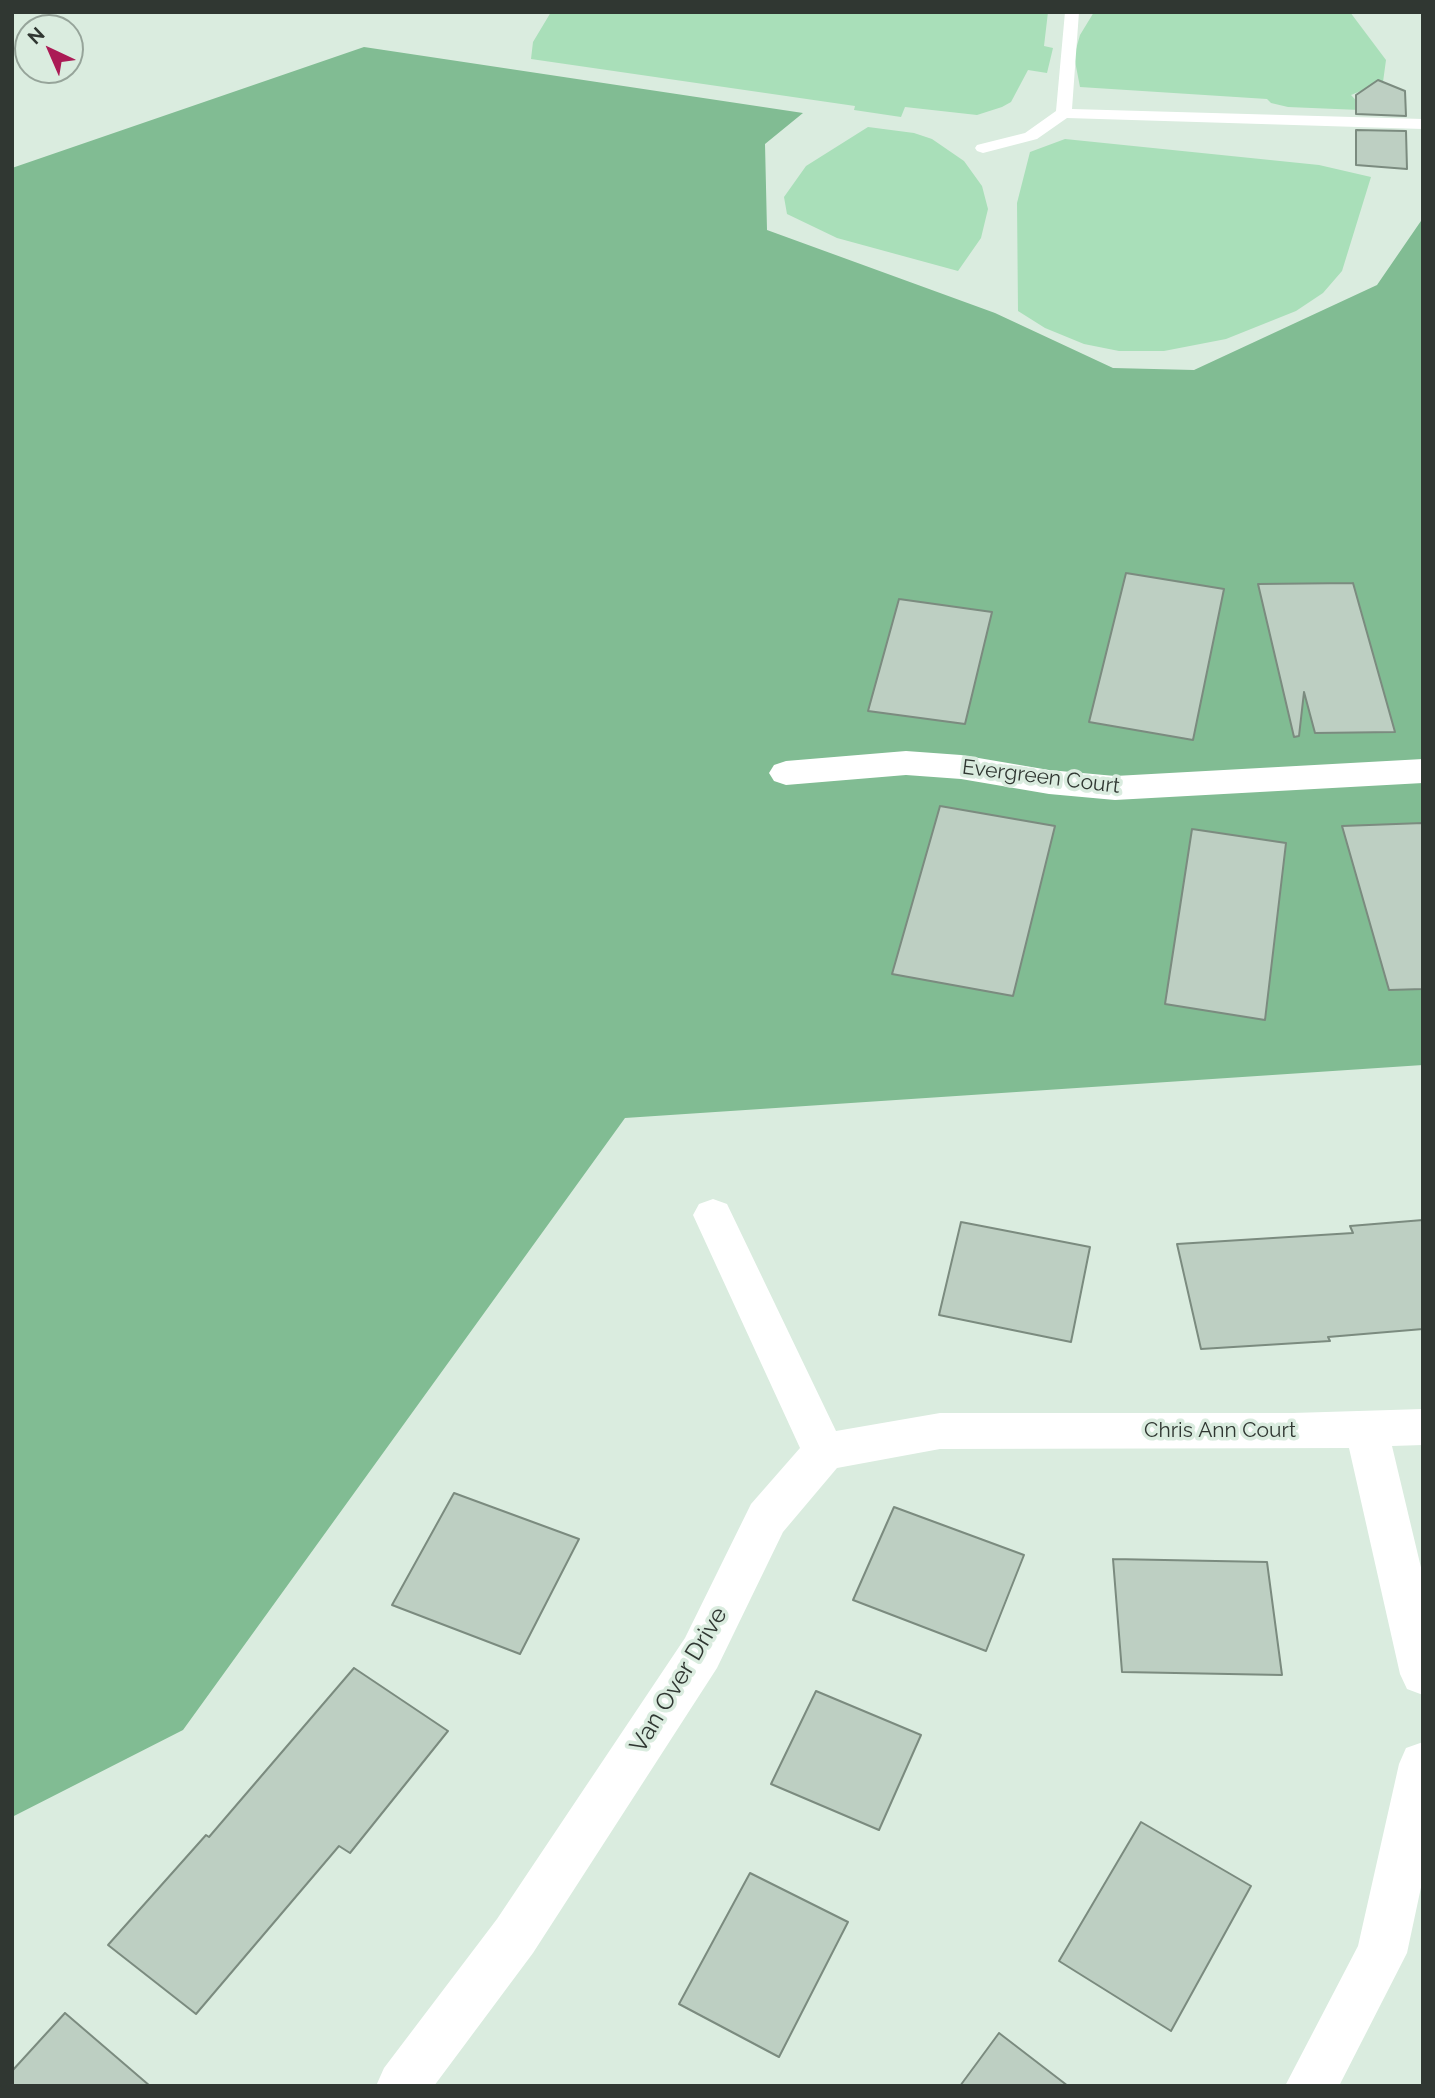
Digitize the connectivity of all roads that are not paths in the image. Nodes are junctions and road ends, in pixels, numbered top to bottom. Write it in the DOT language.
graph roads {
  1 [pos="1072,12"];
  2 [pos="1064,113"];
  3 [pos="1423,124"];
  4 [pos="983,148"];
  5 [pos="1423,771"];
  6 [pos="786,773"];
  7 [pos="713,1215"];
  8 [pos="1423,1427"];
  9 [pos="1366,1429"];
  10 [pos="824,1452"];
  11 [pos="1423,1674"];
  12 [pos="1423,1765"];
  13 [pos="401,2086"];
  14 [pos="1311,2086"];
  1 -- 2 [label="lane"];
  2 -- 3 [label="lane"];
  2 -- 4 [label="lane"];
  5 -- 6 [label="street, Evergreen Court"];
  7 -- 10 [label="street"];
  8 -- 9 [label="street, Chris Ann Court"];
  9 -- 10 [label="street, Chris Ann Court"];
  9 -- 11 [label="street"];
  10 -- 13 [label="street, Van Over Drive"];
  12 -- 14 [label="street"];
}
